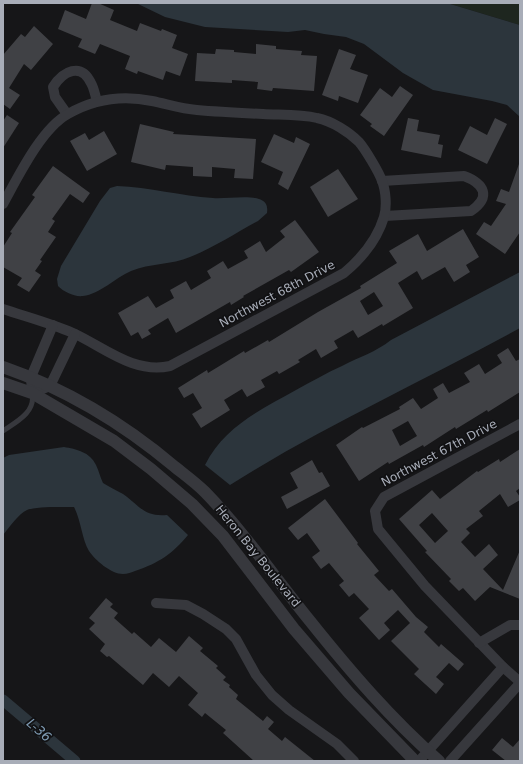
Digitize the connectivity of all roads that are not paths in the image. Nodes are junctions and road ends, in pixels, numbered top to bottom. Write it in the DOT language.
graph roads {
  1 [pos="97,101"];
  2 [pos="67,114"];
  3 [pos="382,181"];
  4 [pos="3,204"];
  5 [pos="385,216"];
  6 [pos="3,309"];
  7 [pos="53,325"];
  8 [pos="75,334"];
  9 [pos="3,367"];
  10 [pos="31,377"];
  11 [pos="3,383"];
  12 [pos="50,386"];
  13 [pos="32,393"];
  14 [pos="520,424"];
  15 [pos="3,431"];
  16 [pos="156,603"];
  17 [pos="520,625"];
  18 [pos="479,642"];
  19 [pos="503,667"];
  20 [pos="520,682"];
  21 [pos="428,751"];
  22 [pos="354,761"];
  23 [pos="415,761"];
  24 [pos="418,761"];
  25 [pos="439,761"];
  26 [pos="450,761"];
  1 -- 2 [label="street"];
  1 -- 2 [label="street"];
  1 -- 3 [label="street"];
  2 -- 4 [label="street"];
  3 -- 5 [label="street, Northwest 68th Drive"];
  3 -- 5 [label="street"];
  5 -- 8 [label="street, Northwest 68th Drive"];
  6 -- 7 [label="street"];
  7 -- 8 [label="street"];
  7 -- 10 [label="street"];
  8 -- 12 [label="street"];
  9 -- 10 [label="street, Heron Bay Boulevard"];
  10 -- 12 [label="street, Heron Bay Boulevard"];
  10 -- 13 [label="street"];
  11 -- 13 [label="street, Heron Bay Boulevard"];
  12 -- 13 [label="street"];
  12 -- 21 [label="street, Heron Bay Boulevard"];
  13 -- 15 [label="lane"];
  13 -- 23 [label="street, Heron Bay Boulevard"];
  14 -- 18 [label="street, Northwest 67th Drive"];
  16 -- 22 [label="street"];
  17 -- 18 [label="street"];
  18 -- 19 [label="street"];
  19 -- 20 [label="street"];
  19 -- 21 [label="street"];
  20 -- 26 [label="street"];
  21 -- 24 [label="street"];
  21 -- 25 [label="street, Heron Bay Boulevard"];
}
